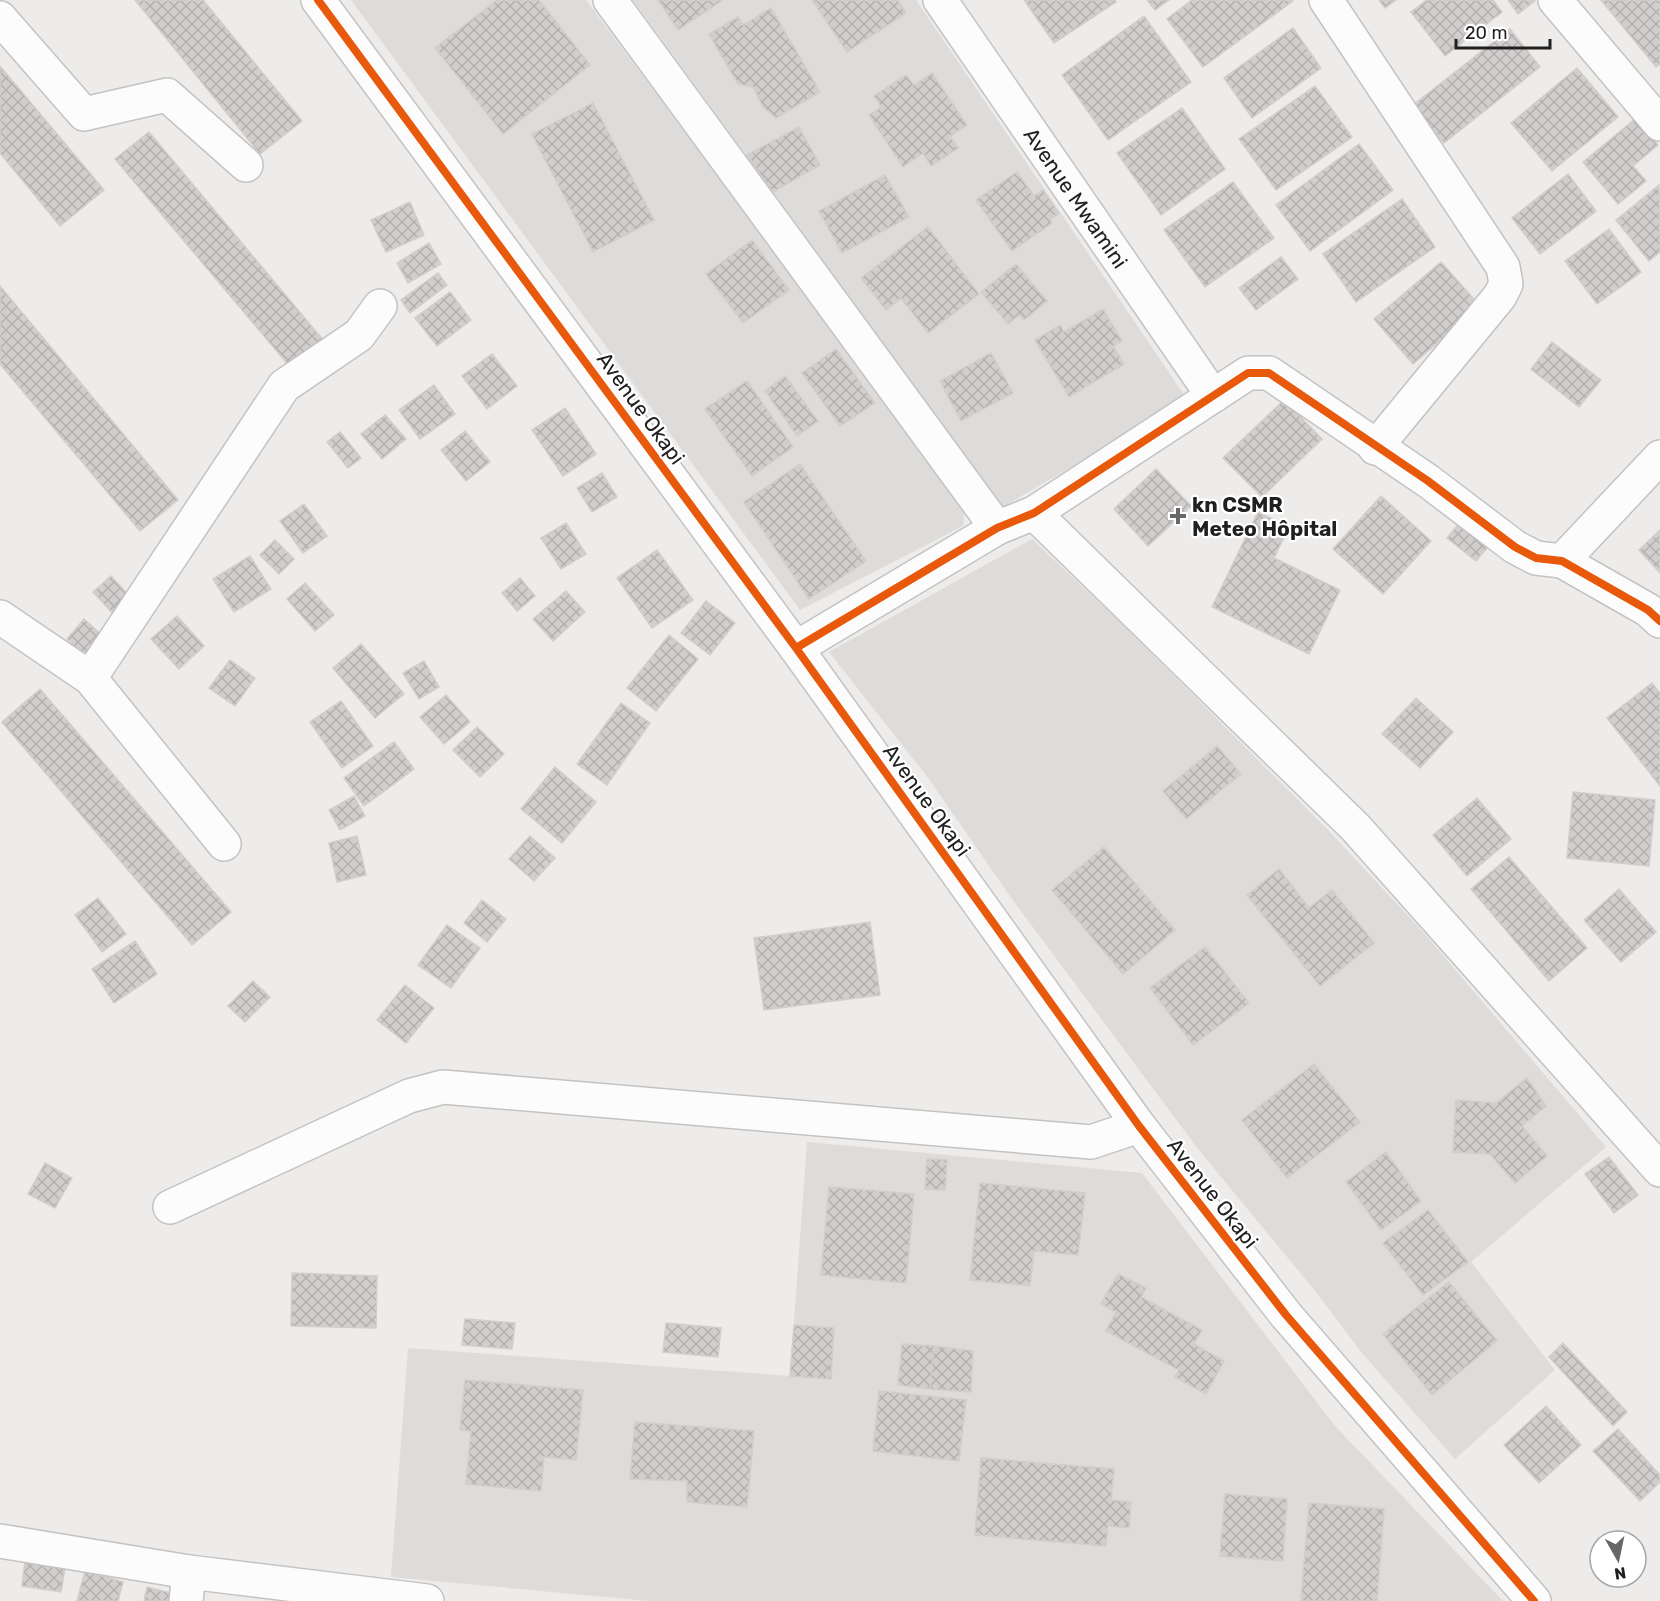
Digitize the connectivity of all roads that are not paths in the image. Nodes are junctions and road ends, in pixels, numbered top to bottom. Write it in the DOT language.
graph roads {
  1 [pos="318,0"];
  2 [pos="610,0"];
  3 [pos="940,0"];
  4 [pos="1326,0"];
  5 [pos="1555,0"];
  6 [pos="0,18"];
  7 [pos="1660,124"];
  8 [pos="246,165"];
  9 [pos="380,306"];
  10 [pos="1213,396"];
  11 [pos="1376,448"];
  12 [pos="1660,457"];
  13 [pos="1034,513"];
  14 [pos="997,528"];
  15 [pos="1562,561"];
  16 [pos="0,617"];
  17 [pos="1660,621"];
  18 [pos="796,648"];
  19 [pos="90,678"];
  20 [pos="224,844"];
  21 [pos="1139,1126"];
  22 [pos="1660,1170"];
  23 [pos="170,1207"];
  24 [pos="0,1541"];
  25 [pos="187,1586"];
  26 [pos="427,1601"];
  27 [pos="1534,1601"];
  1 -- 18 [label="street, Avenue Okapi"];
  2 -- 14 [label="street"];
  3 -- 10 [label="street, Avenue Mwamini"];
  4 -- 11 [label="street"];
  5 -- 7 [label="street"];
  6 -- 8 [label="street"];
  9 -- 19 [label="street"];
  10 -- 11 [label="street"];
  10 -- 13 [label="street"];
  11 -- 15 [label="street"];
  12 -- 15 [label="street"];
  13 -- 14 [label="street"];
  13 -- 22 [label="street"];
  14 -- 18 [label="street"];
  15 -- 17 [label="street"];
  16 -- 19 [label="street"];
  18 -- 21 [label="street, Avenue Okapi"];
  19 -- 20 [label="street"];
  21 -- 23 [label="street"];
  21 -- 27 [label="street, Avenue Okapi"];
  24 -- 25 [label="street"];
  25 -- 26 [label="street"];
}
